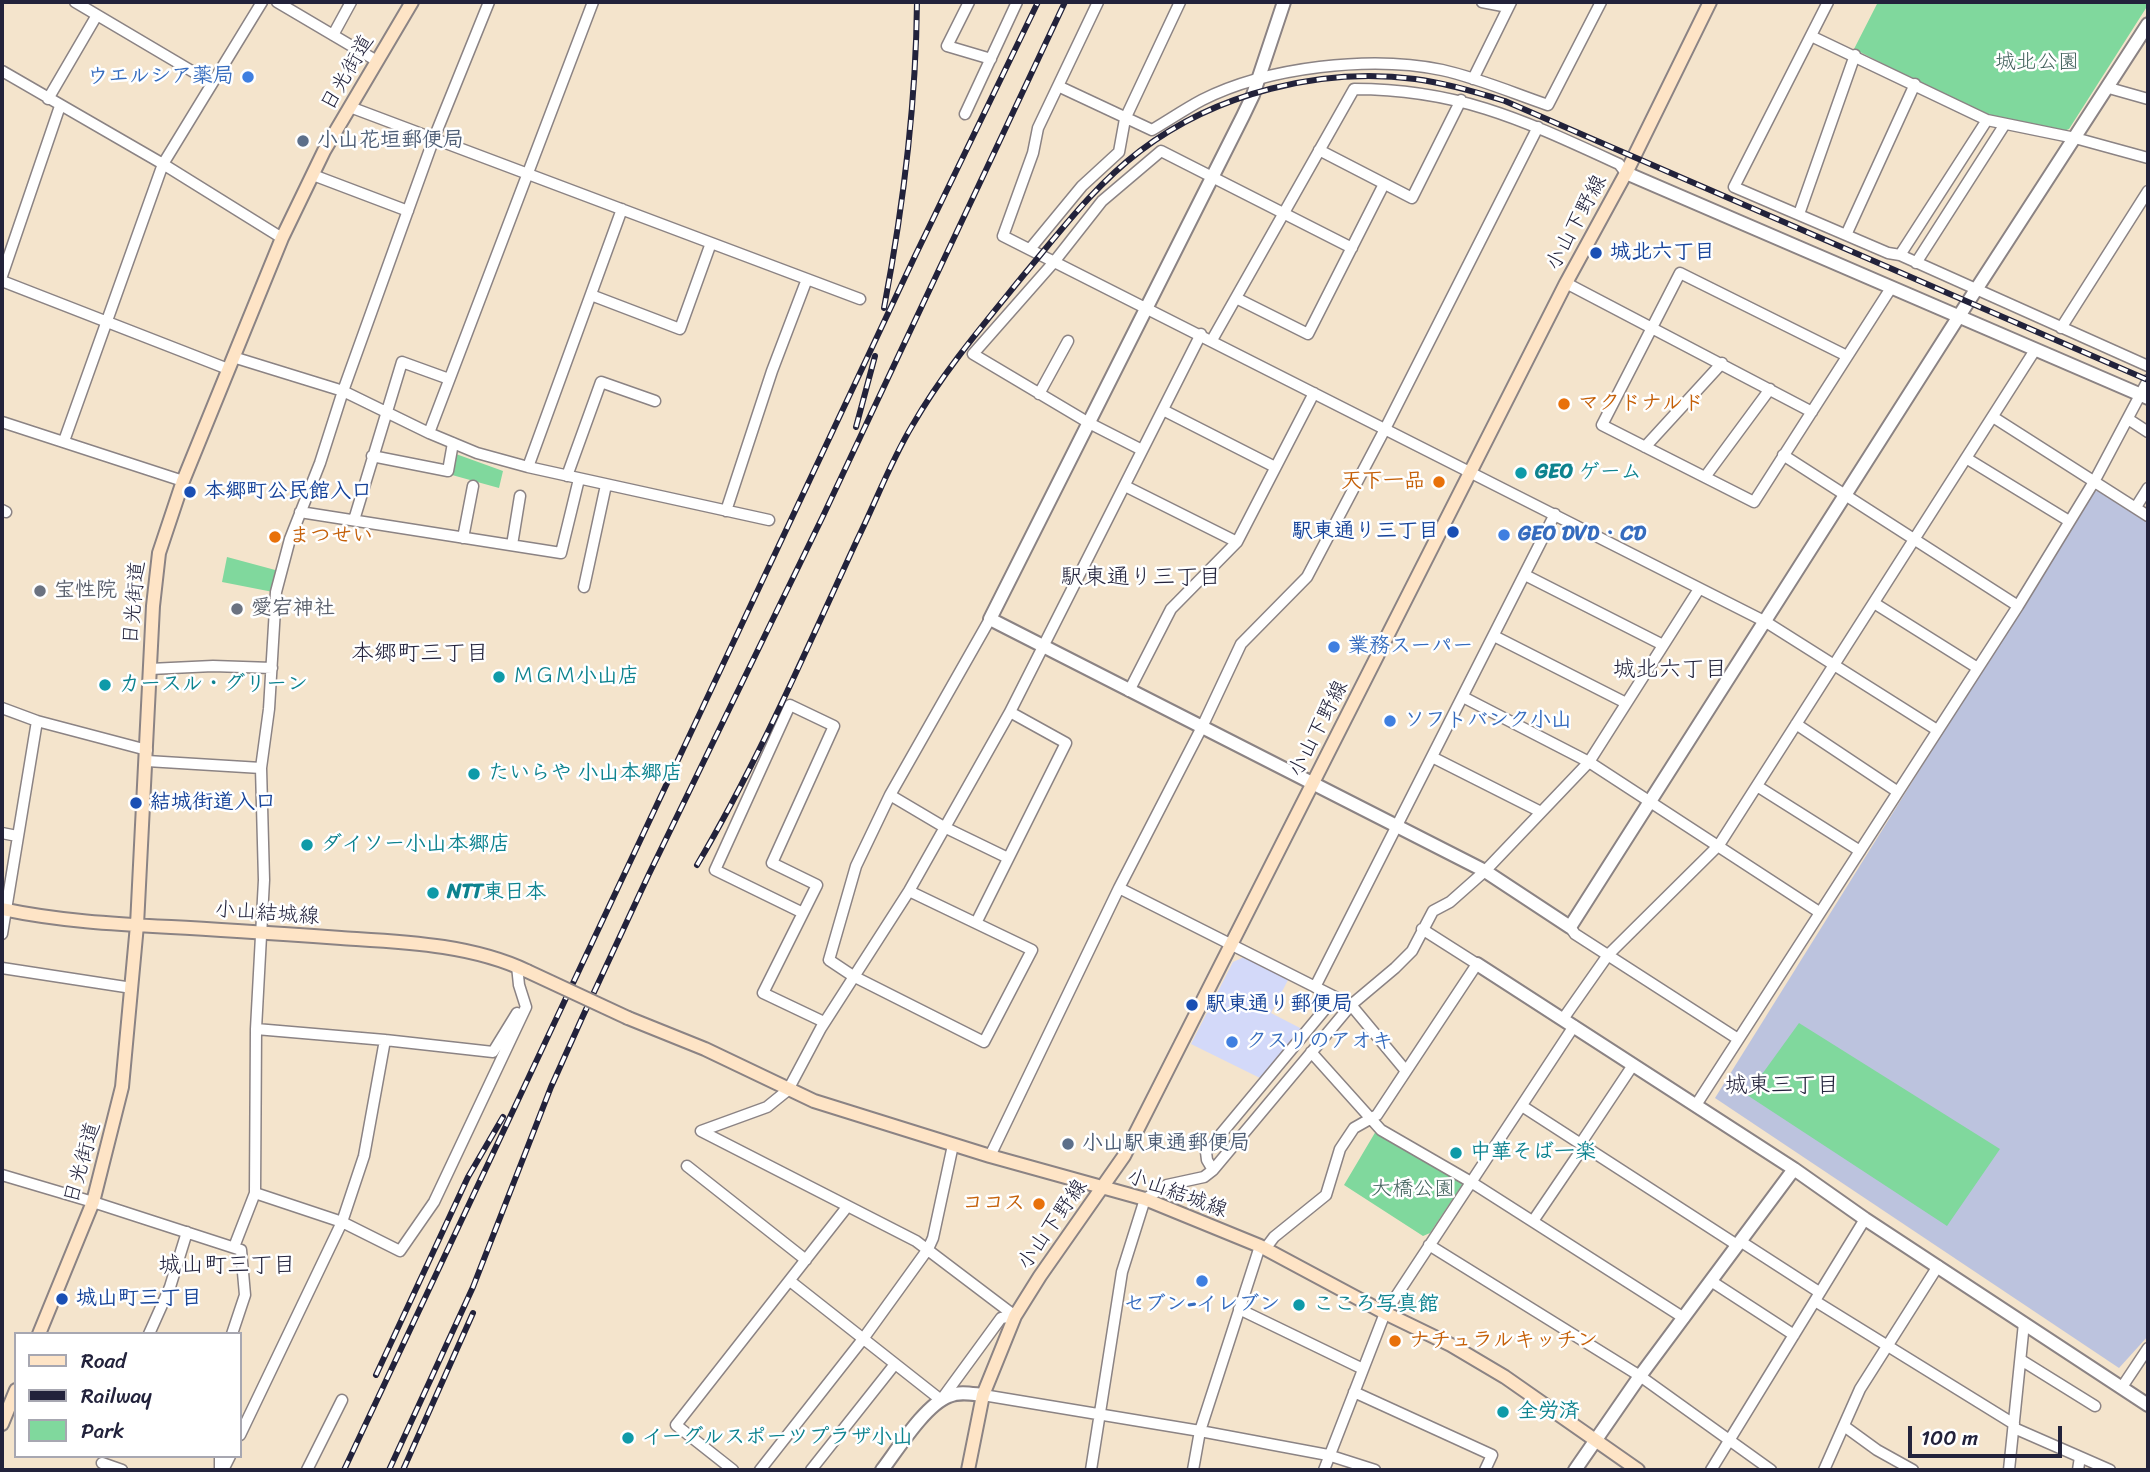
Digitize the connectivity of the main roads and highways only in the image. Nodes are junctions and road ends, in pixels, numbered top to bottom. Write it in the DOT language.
graph roads {
  1 [pos="412,2"];
  2 [pos="1710,2"];
  3 [pos="4,910"];
  4 [pos="137,925"];
  5 [pos="1104,1188"];
  6 [pos="40,1332"];
  7 [pos="14,1395"];
  8 [pos="2,1424"];
  9 [pos="968,1470"];
  10 [pos="1638,1470"];
  1 -- 4 [label="main road, 日光街道"];
  2 -- 5 [label="main road, 小山下野線"];
  3 -- 4 [label="main road, 小山結城線"];
  4 -- 5 [label="main road, 小山結城線, bridge"];
  4 -- 6 [label="main road, 日光街道"];
  5 -- 9 [label="main road, 小山下野線"];
  5 -- 10 [label="main road, 小山結城線"];
  7 -- 8 [label="main road"];
}
